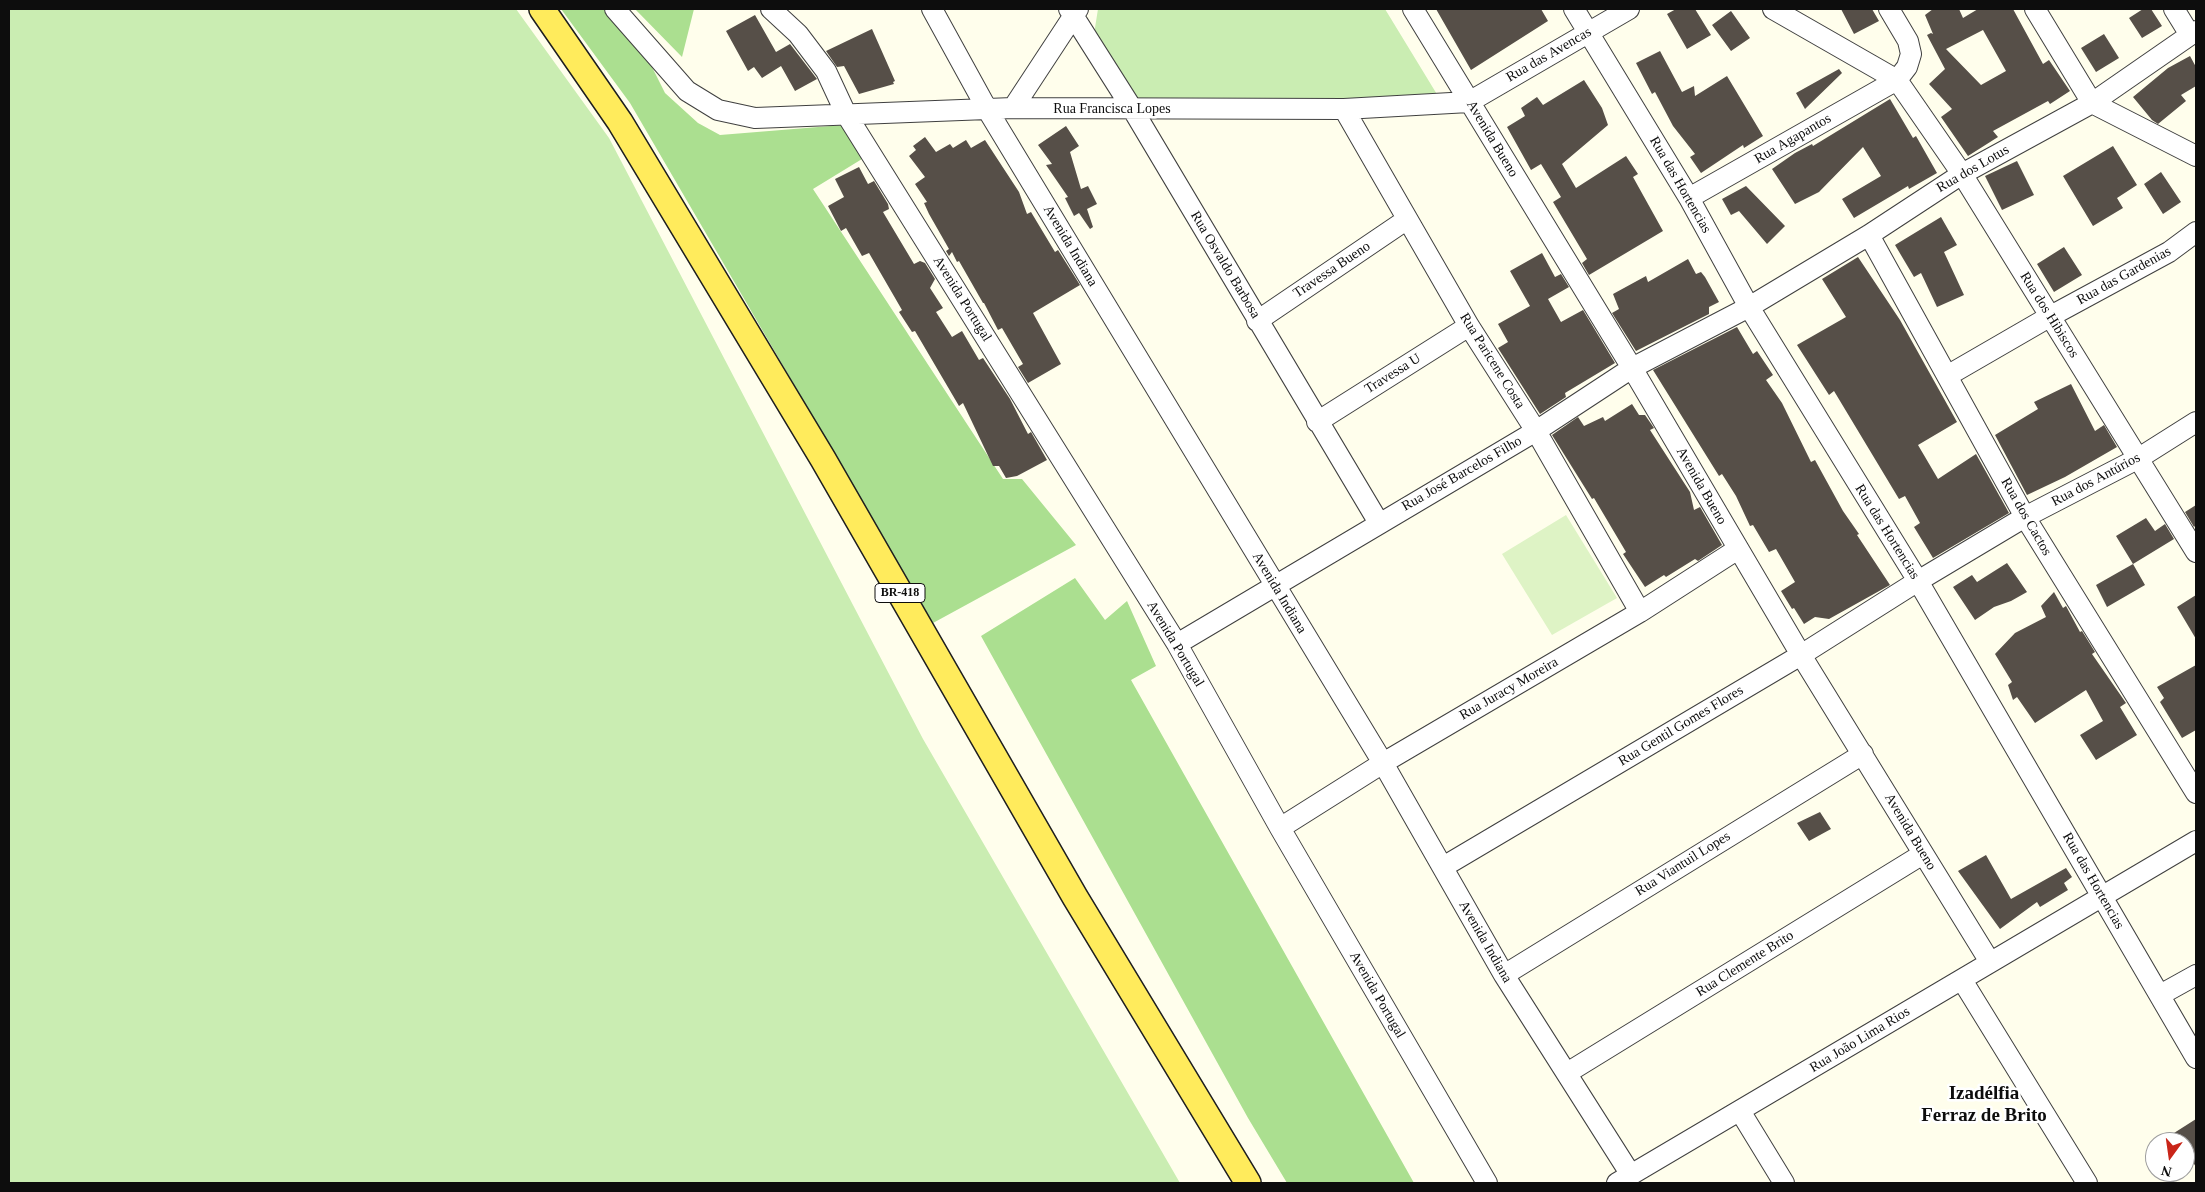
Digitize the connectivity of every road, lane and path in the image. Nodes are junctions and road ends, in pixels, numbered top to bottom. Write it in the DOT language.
graph roads {
  1 [pos="542,9"];
  2 [pos="615,9"];
  3 [pos="771,9"];
  4 [pos="932,9"];
  5 [pos="1413,9"];
  6 [pos="1574,9"];
  7 [pos="1629,9"];
  8 [pos="1774,9"];
  9 [pos="1889,9"];
  10 [pos="2035,9"];
  11 [pos="2174,9"];
  12 [pos="1073,11"];
  13 [pos="1588,32"];
  14 [pos="2193,33"];
  15 [pos="1897,80"];
  16 [pos="1469,102"];
  17 [pos="2092,103"];
  18 [pos="1012,108"];
  19 [pos="987,109"];
  20 [pos="1344,109"];
  21 [pos="1133,110"];
  22 [pos="846,114"];
  23 [pos="2196,156"];
  24 [pos="1962,174"];
  25 [pos="1689,198"];
  26 [pos="1406,220"];
  27 [pos="2196,232"];
  28 [pos="1869,235"];
  29 [pos="1749,307"];
  30 [pos="2049,317"];
  31 [pos="1257,321"];
  32 [pos="1469,326"];
  33 [pos="1632,368"];
  34 [pos="1947,376"];
  35 [pos="1317,422"];
  36 [pos="2196,422"];
  37 [pos="1536,431"];
  38 [pos="2139,458"];
  39 [pos="2025,517"];
  40 [pos="1379,523"];
  41 [pos="1738,549"];
  42 [pos="2196,552"];
  43 [pos="1918,581"];
  44 [pos="1274,585"];
  45 [pos="1640,612"];
  46 [pos="1177,644"];
  47 [pos="1801,655"];
  48 [pos="1863,754"];
  49 [pos="1383,763"];
  50 [pos="2196,793"];
  51 [pos="1280,828"];
  52 [pos="2196,841"];
  53 [pos="1923,854"];
  54 [pos="1443,867"];
  55 [pos="2103,896"];
  56 [pos="1990,962"];
  57 [pos="1504,975"];
  58 [pos="2196,975"];
  59 [pos="1962,980"];
  60 [pos="2160,995"];
  61 [pos="2196,1058"];
  62 [pos="1566,1073"];
  63 [pos="1740,1110"];
  64 [pos="1624,1179"];
  65 [pos="1248,1183"];
  66 [pos="1487,1183"];
  67 [pos="1784,1183"];
  68 [pos="2087,1183"];
  1 -- 65 [label="main road, BR-418"];
  2 -- 22 [label="street, Rua Francisca Lopes"];
  3 -- 22 [label="street, Avenida Portugal"];
  4 -- 19 [label="street, Avenida Indiana"];
  5 -- 16 [label="street, Avenida Bueno"];
  6 -- 13 [label="street, Rua das Hortencias"];
  7 -- 13 [label="street, Rua das Avencas"];
  8 -- 15 [label="street"];
  9 -- 15 [label="street"];
  10 -- 17 [label="street"];
  11 -- 14 [label="street"];
  12 -- 18 [label="street"];
  12 -- 21 [label="street, Rua Osvaldo Barbosa"];
  13 -- 16 [label="street, Rua das Avencas"];
  13 -- 25 [label="street, Rua das Hortencias"];
  14 -- 17 [label="street, Rua dos Lotus"];
  15 -- 24 [label="street, Rua dos Hibiscos"];
  15 -- 25 [label="street, Rua Agapantos"];
  16 -- 20 [label="street, Rua Francisca Lopes"];
  16 -- 33 [label="street, Avenida Bueno"];
  17 -- 23 [label="street"];
  17 -- 24 [label="street, Rua dos Lotus"];
  18 -- 19 [label="street, Rua Francisca Lopes"];
  18 -- 21 [label="street, Rua Francisca Lopes"];
  19 -- 22 [label="street, Rua Francisca Lopes"];
  19 -- 44 [label="street, Avenida Indiana"];
  20 -- 21 [label="street, Rua Francisca Lopes"];
  20 -- 26 [label="street, Rua Paricene Costa"];
  21 -- 31 [label="street, Rua Osvaldo Barbosa"];
  22 -- 46 [label="street, Avenida Portugal"];
  24 -- 28 [label="street, Rua dos Lotus"];
  24 -- 30 [label="street, Rua dos Hibiscos"];
  25 -- 29 [label="street, Rua das Hortencias"];
  26 -- 31 [label="street, Travessa Bueno"];
  26 -- 32 [label="street, Rua Paricene Costa"];
  27 -- 30 [label="street, Rua das Gardenias"];
  28 -- 29 [label="street, Rua dos Lotus"];
  28 -- 34 [label="street, Rua dos Cactos"];
  29 -- 33 [label="street, Rua José Barcelos Filho"];
  29 -- 43 [label="street, Rua das Hortencias"];
  30 -- 34 [label="street, Rua das Gardenias"];
  30 -- 38 [label="street, Rua dos Hibiscos"];
  31 -- 35 [label="street, Rua Osvaldo Barbosa"];
  32 -- 35 [label="street, Travessa U"];
  32 -- 37 [label="street, Rua Paricene Costa"];
  33 -- 37 [label="street, Rua José Barcelos Filho"];
  33 -- 41 [label="street, Avenida Bueno"];
  34 -- 39 [label="street, Rua dos Cactos"];
  35 -- 40 [label="street, Rua Osvaldo Barbosa"];
  36 -- 38 [label="street, Rua dos Antúrios"];
  37 -- 40 [label="street, Rua José Barcelos Filho"];
  37 -- 45 [label="street, Rua Paricene Costa"];
  38 -- 39 [label="street, Rua dos Antúrios"];
  38 -- 42 [label="street, Rua dos Hibiscos"];
  39 -- 43 [label="street, Rua dos Antúrios"];
  39 -- 50 [label="street, Rua dos Cactos"];
  40 -- 44 [label="street, Rua José Barcelos Filho"];
  41 -- 45 [label="street, Rua Juracy Moreira"];
  41 -- 47 [label="street, Avenida Bueno"];
  43 -- 47 [label="street, Rua Gentil Gomes Flores"];
  43 -- 55 [label="street, Rua das Hortencias"];
  44 -- 46 [label="street, Rua José Barcelos Filho"];
  44 -- 49 [label="street, Avenida Indiana"];
  45 -- 49 [label="street, Rua Juracy Moreira"];
  46 -- 51 [label="street, Avenida Portugal"];
  47 -- 48 [label="street, Avenida Bueno"];
  47 -- 54 [label="street, Rua Gentil Gomes Flores"];
  48 -- 53 [label="street, Avenida Bueno"];
  48 -- 57 [label="street, Rua Viantuil Lopes"];
  49 -- 51 [label="street, Rua Juracy Moreira"];
  49 -- 54 [label="street, Avenida Indiana"];
  51 -- 66 [label="street, Avenida Portugal"];
  52 -- 55 [label="street, Rua João Lima Rios"];
  53 -- 56 [label="street, Avenida Bueno"];
  53 -- 62 [label="street, Rua Clemente Brito"];
  54 -- 57 [label="street, Avenida Indiana"];
  55 -- 56 [label="street, Rua João Lima Rios"];
  55 -- 60 [label="street, Rua das Hortencias"];
  56 -- 59 [label="street, Rua João Lima Rios"];
  57 -- 62 [label="street, Avenida Indiana"];
  58 -- 60 [label="street"];
  59 -- 63 [label="street, Rua João Lima Rios"];
  59 -- 68 [label="street"];
  60 -- 61 [label="street, Rua das Hortencias"];
  62 -- 64 [label="street, Avenida Indiana"];
  63 -- 64 [label="street, Rua João Lima Rios"];
  63 -- 67 [label="street"];
}
